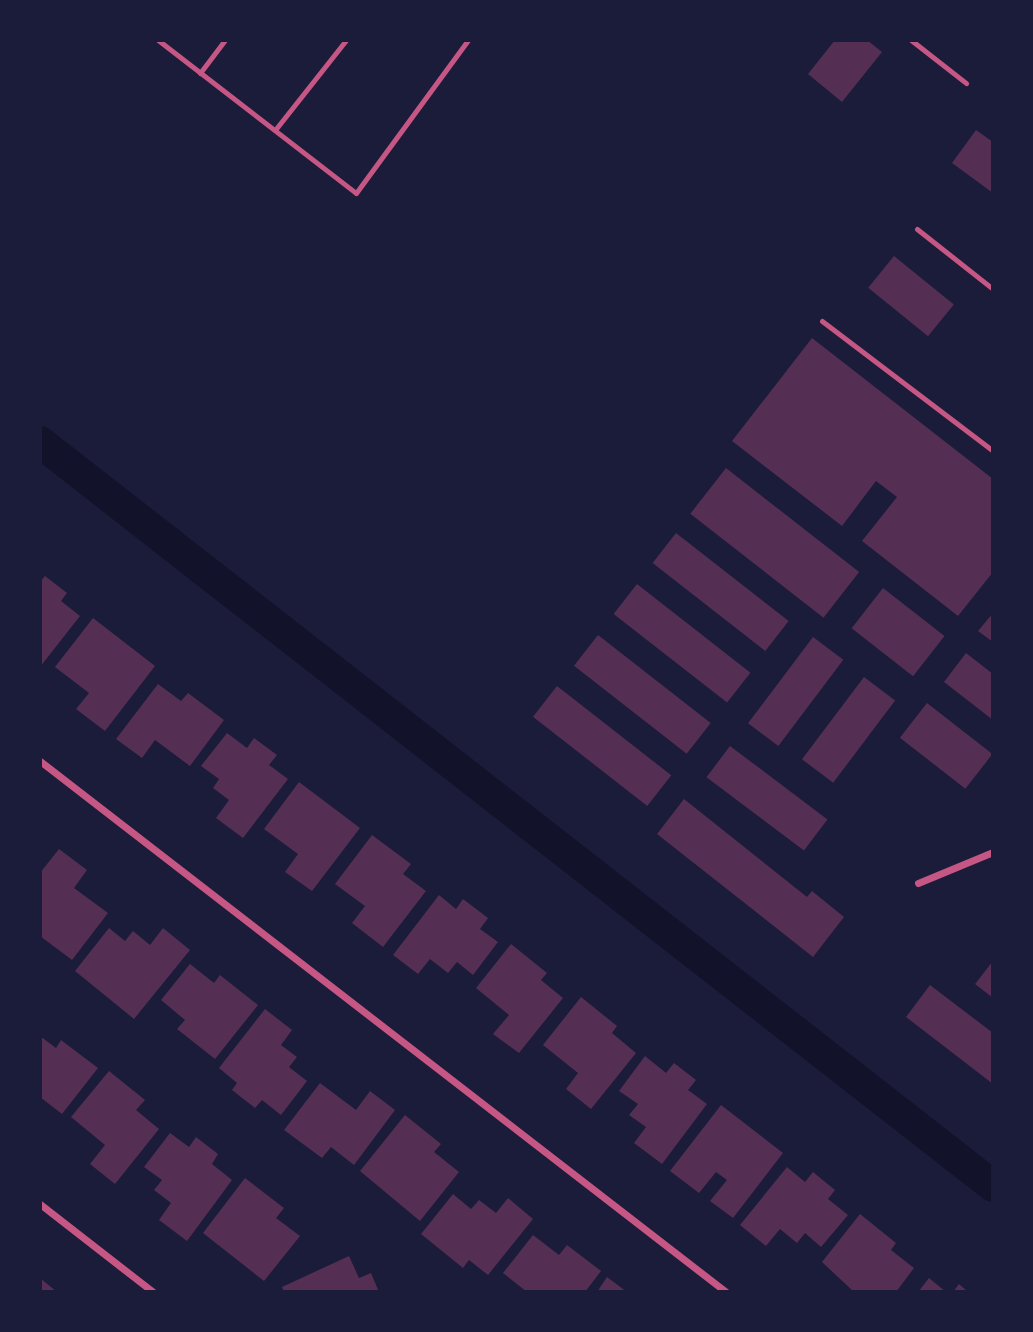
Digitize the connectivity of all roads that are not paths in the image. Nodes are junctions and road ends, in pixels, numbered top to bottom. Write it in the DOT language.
graph roads {
  1 [pos="158,40"];
  2 [pos="225,40"];
  3 [pos="346,40"];
  4 [pos="468,40"];
  5 [pos="911,40"];
  6 [pos="200,73"];
  7 [pos="966,83"];
  8 [pos="275,130"];
  9 [pos="917,229"];
  10 [pos="993,289"];
  11 [pos="822,321"];
  12 [pos="993,451"];
  13 [pos="40,761"];
  14 [pos="993,852"];
  15 [pos="918,883"];
  16 [pos="40,1204"];
  17 [pos="153,1292"];
  18 [pos="726,1292"];
  1 -- 6 [label="lane"];
  2 -- 6 [label="lane"];
  3 -- 8 [label="lane"];
  4 -- 8 [label="lane"];
  5 -- 7 [label="lane"];
  6 -- 8 [label="lane"];
  9 -- 10 [label="lane"];
  11 -- 12 [label="lane"];
  13 -- 18 [label="street"];
  14 -- 15 [label="street"];
  16 -- 17 [label="street"];
}
